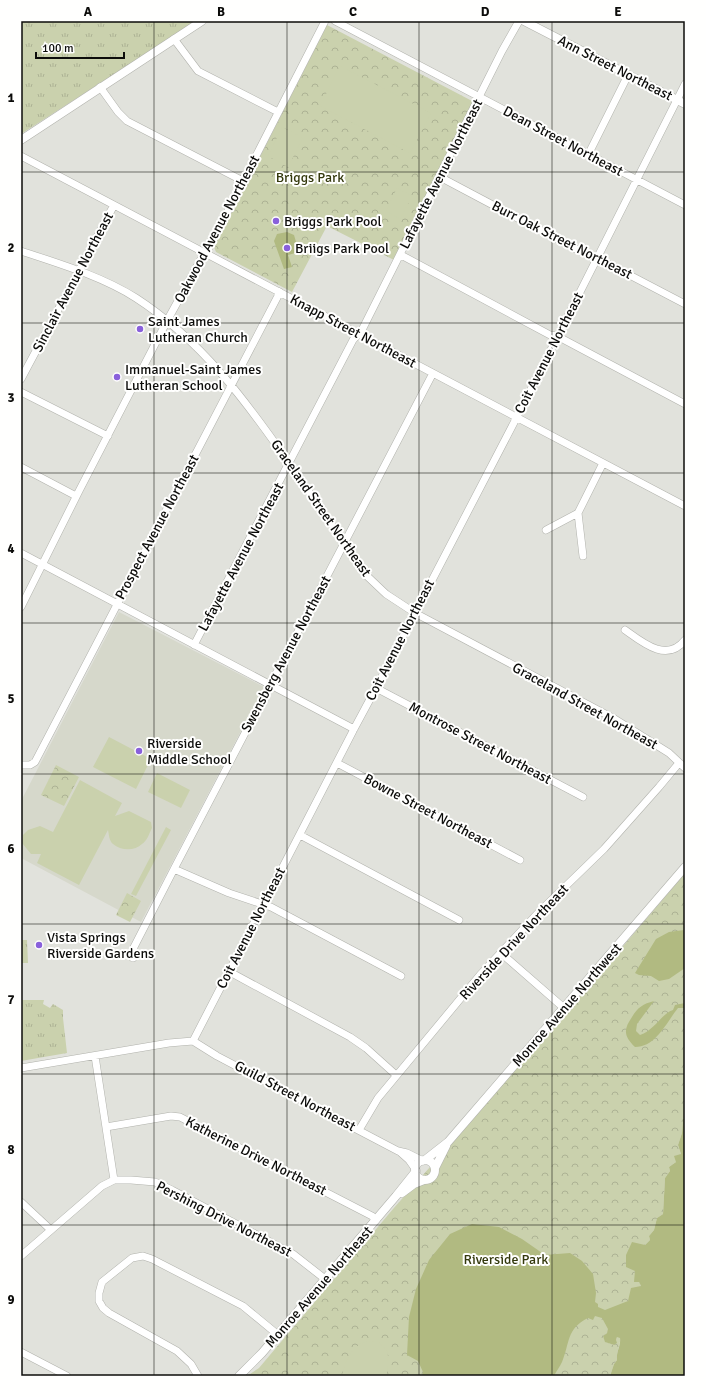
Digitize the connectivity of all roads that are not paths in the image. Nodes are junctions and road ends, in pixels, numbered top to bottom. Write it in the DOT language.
graph roads {
  1 [pos="202,21"];
  2 [pos="324,21"];
  3 [pos="335,21"];
  4 [pos="519,21"];
  5 [pos="524,21"];
  6 [pos="174,39"];
  7 [pos="628,75"];
  8 [pos="685,84"];
  9 [pos="100,88"];
  10 [pos="480,97"];
  11 [pos="677,100"];
  12 [pos="685,104"];
  13 [pos="278,112"];
  14 [pos="21,140"];
  15 [pos="588,155"];
  16 [pos="21,156"];
  17 [pos="440,177"];
  18 [pos="636,180"];
  19 [pos="243,181"];
  20 [pos="114,205"];
  21 [pos="685,205"];
  22 [pos="21,251"];
  23 [pos="205,253"];
  24 [pos="401,255"];
  25 [pos="597,258"];
  26 [pos="79,271"];
  27 [pos="280,292"];
  28 [pos="685,304"];
  29 [pos="167,321"];
  30 [pos="358,334"];
  31 [pos="557,336"];
  32 [pos="433,373"];
  33 [pos="21,379"];
  34 [pos="232,385"];
  35 [pos="21,392"];
  36 [pos="685,404"];
  37 [pos="516,417"];
  38 [pos="108,436"];
  39 [pos="289,463"];
  40 [pos="603,463"];
  41 [pos="21,467"];
  42 [pos="76,496"];
  43 [pos="685,506"];
  44 [pos="578,513"];
  45 [pos="546,530"];
  46 [pos="344,542"];
  47 [pos="21,553"];
  48 [pos="583,556"];
  49 [pos="42,564"];
  50 [pos="117,604"];
  51 [pos="21,607"];
  52 [pos="415,612"];
  53 [pos="626,630"];
  54 [pos="685,640"];
  55 [pos="194,645"];
  56 [pos="270,685"];
  57 [pos="376,688"];
  58 [pos="354,729"];
  59 [pos="337,762"];
  60 [pos="21,765"];
  61 [pos="682,766"];
  62 [pos="583,797"];
  63 [pos="300,834"];
  64 [pos="520,860"];
  65 [pos="685,867"];
  66 [pos="174,869"];
  67 [pos="263,904"];
  68 [pos="459,920"];
  69 [pos="501,952"];
  70 [pos="133,958"];
  71 [pos="228,971"];
  72 [pos="401,976"];
  73 [pos="564,1008"];
  74 [pos="193,1041"];
  75 [pos="95,1056"];
  76 [pos="21,1068"];
  77 [pos="396,1074"];
  78 [pos="106,1127"];
  79 [pos="359,1130"];
  80 [pos="448,1142"];
  81 [pos="398,1151"];
  82 [pos="424,1161"];
  83 [pos="435,1168"];
  84 [pos="416,1171"];
  85 [pos="114,1180"];
  86 [pos="424,1180"];
  87 [pos="396,1196"];
  88 [pos="21,1202"];
  89 [pos="376,1220"];
  90 [pos="51,1230"];
  91 [pos="21,1256"];
  92 [pos="325,1280"];
  93 [pos="277,1334"];
  94 [pos="21,1352"];
  95 [pos="67,1376"];
  96 [pos="198,1376"];
  97 [pos="239,1376"];
  1 -- 6 [label="main road"];
  2 -- 13 [label="street, Oakwood Avenue Northeast"];
  3 -- 10 [label="street, Dean Street Northeast"];
  4 -- 10 [label="street, Lafayette Avenue Northeast"];
  5 -- 7 [label="main road, Ann Street Northeast"];
  6 -- 9 [label="main road"];
  6 -- 13 [label="street"];
  7 -- 11 [label="main road, Ann Street Northeast"];
  7 -- 15 [label="street"];
  8 -- 11 [label="street, Coit Avenue Northeast"];
  9 -- 14 [label="main road"];
  9 -- 19 [label="street"];
  10 -- 15 [label="street, Dean Street Northeast"];
  10 -- 17 [label="street, Lafayette Avenue Northeast"];
  11 -- 12 [label="main road, Ann Street Northeast"];
  11 -- 18 [label="street, Coit Avenue Northeast"];
  13 -- 19 [label="street, Oakwood Avenue Northeast"];
  15 -- 18 [label="street, Dean Street Northeast"];
  16 -- 20 [label="street, Knapp Street Northeast"];
  17 -- 24 [label="street, Lafayette Avenue Northeast"];
  17 -- 25 [label="street, Burr Oak Street Northeast"];
  18 -- 21 [label="street, Dean Street Northeast"];
  18 -- 25 [label="street, Coit Avenue Northeast"];
  19 -- 23 [label="street, Oakwood Avenue Northeast"];
  20 -- 23 [label="street, Knapp Street Northeast"];
  20 -- 26 [label="street, Sinclair Avenue Northeast"];
  22 -- 26 [label="street, Graceland Street Northeast"];
  23 -- 27 [label="street, Knapp Street Northeast"];
  23 -- 29 [label="street, Oakwood Avenue Northeast"];
  24 -- 30 [label="street, Lafayette Avenue Northeast"];
  24 -- 31 [label="street"];
  25 -- 28 [label="street, Burr Oak Street Northeast"];
  25 -- 31 [label="street, Coit Avenue Northeast"];
  26 -- 29 [label="street, Graceland Street Northeast"];
  26 -- 33 [label="street, Sinclair Avenue Northeast"];
  27 -- 30 [label="street, Knapp Street Northeast"];
  27 -- 34 [label="street, Prospect Avenue Northeast"];
  29 -- 34 [label="street, Graceland Street Northeast"];
  29 -- 38 [label="street, Oakwood Avenue Northeast"];
  30 -- 32 [label="street, Knapp Street Northeast"];
  30 -- 39 [label="street, Lafayette Avenue Northeast"];
  31 -- 36 [label="street"];
  31 -- 37 [label="street, Coit Avenue Northeast"];
  32 -- 37 [label="street, Knapp Street Northeast"];
  32 -- 46 [label="street, Swensberg Avenue Northeast"];
  34 -- 39 [label="street, Graceland Street Northeast"];
  34 -- 50 [label="street, Prospect Avenue Northeast"];
  35 -- 38 [label="street"];
  37 -- 40 [label="street, Knapp Street Northeast"];
  37 -- 52 [label="street, Coit Avenue Northeast"];
  38 -- 42 [label="street, Oakwood Avenue Northeast"];
  39 -- 46 [label="street, Graceland Street Northeast"];
  39 -- 55 [label="street, Lafayette Avenue Northeast"];
  40 -- 43 [label="street, Knapp Street Northeast"];
  40 -- 44 [label="street"];
  41 -- 42 [label="street"];
  42 -- 49 [label="street, Oakwood Avenue Northeast"];
  44 -- 45 [label="street"];
  44 -- 48 [label="street"];
  46 -- 52 [label="street, Graceland Street Northeast"];
  46 -- 56 [label="street, Swensberg Avenue Northeast"];
  47 -- 49 [label="street"];
  49 -- 50 [label="street"];
  49 -- 51 [label="street, Oakwood Avenue Northeast"];
  50 -- 55 [label="street"];
  50 -- 60 [label="street, Prospect Avenue Northeast"];
  52 -- 57 [label="street, Coit Avenue Northeast"];
  52 -- 61 [label="street, Graceland Street Northeast"];
  53 -- 54 [label="street"];
  55 -- 56 [label="street"];
  56 -- 58 [label="street"];
  56 -- 66 [label="street, Swensberg Avenue Northeast"];
  57 -- 58 [label="street, Coit Avenue Northeast"];
  57 -- 62 [label="street, Montrose Street Northeast"];
  58 -- 59 [label="street, Coit Avenue Northeast"];
  59 -- 63 [label="street, Coit Avenue Northeast"];
  59 -- 64 [label="street, Bowne Street Northeast"];
  61 -- 69 [label="street, Riverside Drive Northeast"];
  63 -- 67 [label="street, Coit Avenue Northeast"];
  63 -- 68 [label="street"];
  65 -- 73 [label="main road, Monroe Avenue Northwest"];
  66 -- 67 [label="street"];
  66 -- 70 [label="street, Swensberg Avenue Northeast"];
  67 -- 71 [label="street, Coit Avenue Northeast"];
  67 -- 72 [label="street"];
  69 -- 73 [label="street"];
  69 -- 77 [label="street, Riverside Drive Northeast"];
  71 -- 74 [label="street, Coit Avenue Northeast"];
  71 -- 77 [label="street"];
  73 -- 80 [label="main road, Monroe Avenue Northwest"];
  74 -- 75 [label="street"];
  74 -- 79 [label="street, Guild Street Northeast"];
  75 -- 76 [label="street"];
  75 -- 78 [label="street"];
  77 -- 79 [label="street, Riverside Drive Northeast"];
  78 -- 85 [label="street"];
  78 -- 89 [label="street, Katherine Drive Northeast"];
  79 -- 81 [label="street, Guild Street Northeast"];
  80 -- 82 [label="main road, Monroe Avenue Northwest"];
  80 -- 83 [label="main road, Monroe Avenue Northwest"];
  81 -- 82 [label="street, Guild Street Northeast"];
  81 -- 84 [label="street, Guild Street Northeast"];
  82 -- 83 [label="main road"];
  82 -- 84 [label="main road"];
  83 -- 86 [label="main road"];
  84 -- 86 [label="main road"];
  84 -- 87 [label="main road, Monroe Avenue Northeast"];
  85 -- 90 [label="street"];
  85 -- 92 [label="street, Pershing Drive Northeast"];
  86 -- 87 [label="main road, Monroe Avenue Northeast"];
  87 -- 89 [label="main road, Monroe Avenue Northeast"];
  88 -- 90 [label="street"];
  89 -- 92 [label="main road, Monroe Avenue Northeast"];
  90 -- 91 [label="street"];
  92 -- 93 [label="main road, Monroe Avenue Northeast"];
  93 -- 96 [label="street"];
  93 -- 97 [label="main road, Monroe Avenue Northeast"];
  94 -- 95 [label="street"];
}
